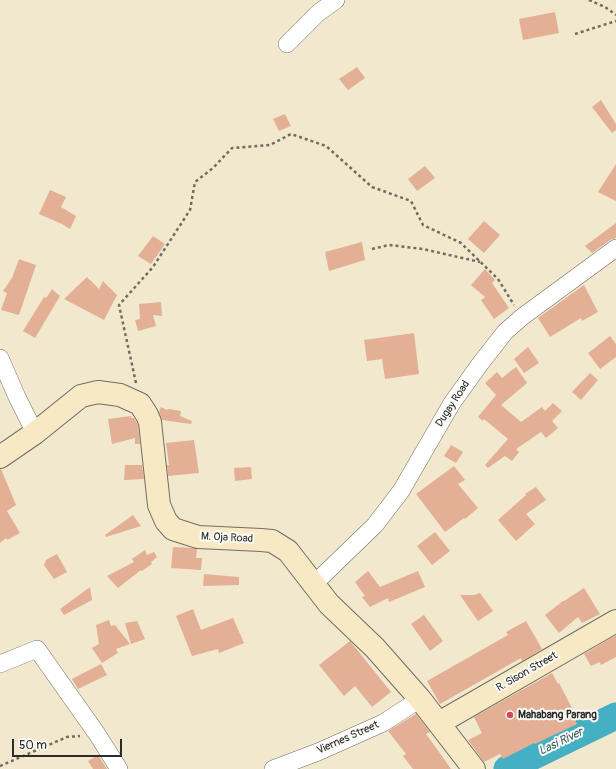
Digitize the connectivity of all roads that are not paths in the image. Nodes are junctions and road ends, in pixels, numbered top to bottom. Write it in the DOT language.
graph roads {
  1 [pos="336,0"];
  2 [pos="287,44"];
  3 [pos="616,248"];
  4 [pos="0,358"];
  5 [pos="35,432"];
  6 [pos="0,457"];
  7 [pos="314,584"];
  8 [pos="616,621"];
  9 [pos="0,664"];
  10 [pos="420,699"];
  11 [pos="439,723"];
  12 [pos="119,769"];
  13 [pos="273,769"];
  14 [pos="474,769"];
  1 -- 2 [label="street"];
  3 -- 7 [label="street, Dugay Road"];
  4 -- 5 [label="street"];
  5 -- 6 [label="street"];
  5 -- 7 [label="street, M. Oja Road"];
  7 -- 10 [label="street, M. Oja Road"];
  8 -- 11 [label="street, R. Sison Street"];
  9 -- 12 [label="street"];
  10 -- 11 [label="street, M. Oja Road"];
  10 -- 13 [label="street, Viernes Street"];
  11 -- 14 [label="street, M. Oja Road"];
}
